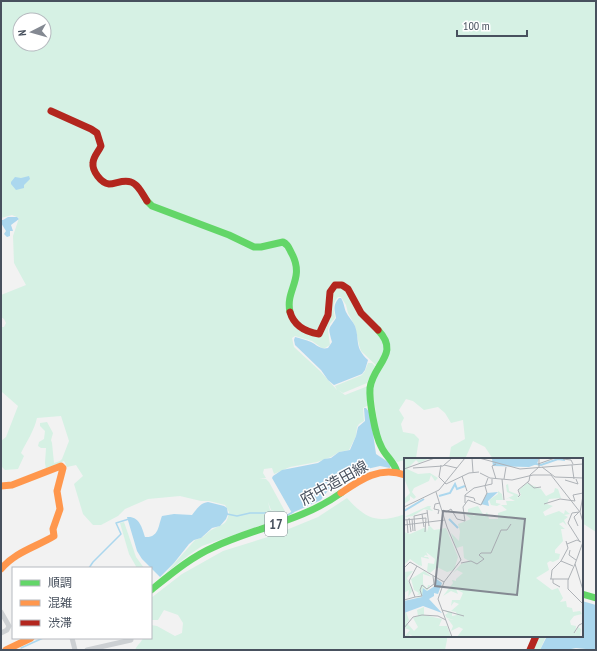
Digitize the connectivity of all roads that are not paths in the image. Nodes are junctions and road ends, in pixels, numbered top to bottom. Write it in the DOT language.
graph roads {
  1 [pos="51,111"];
  2 [pos="396,472"];
  3 [pos="404,475"];
  4 [pos="1,486"];
  5 [pos="1,570"];
  6 [pos="152,589"];
  7 [pos="583,594"];
  8 [pos="596,598"];
  9 [pos="1,612"];
  10 [pos="1,633"];
  11 [pos="536,637"];
  12 [pos="29,639"];
  13 [pos="72,639"];
  14 [pos="131,639"];
  15 [pos="6,650"];
  16 [pos="74,650"];
  17 [pos="87,650"];
  18 [pos="530,650"];
  1 -- 2 [label="street"];
  2 -- 3 [label="street, 府中造田線 / 17"];
  2 -- 6 [label="street, 府中造田線 / 17"];
  4 -- 5 [label="street"];
  7 -- 8 [label="street"];
  9 -- 10 [label="street"];
  11 -- 18 [label="street"];
  12 -- 15 [label="street"];
  13 -- 16 [label="street"];
  14 -- 17 [label="street"];
}
